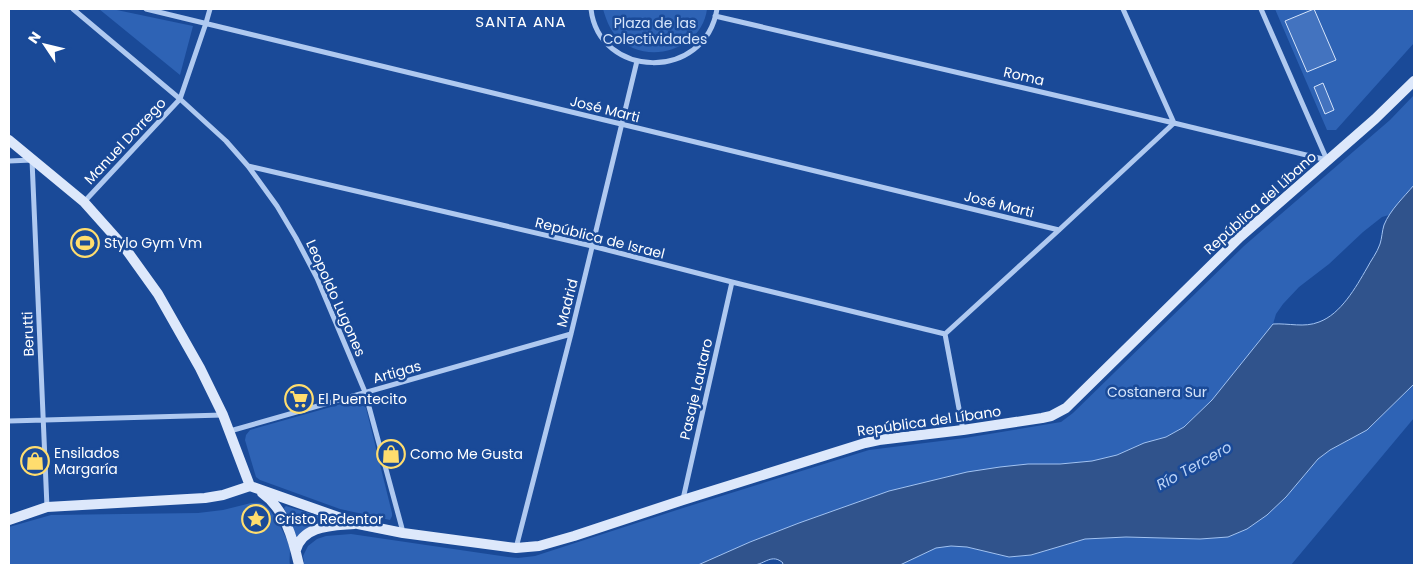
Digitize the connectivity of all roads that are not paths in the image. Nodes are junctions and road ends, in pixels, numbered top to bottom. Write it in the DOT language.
graph roads {
  1 [pos="73,9"];
  2 [pos="146,9"];
  3 [pos="210,9"];
  4 [pos="592,9"];
  5 [pos="717,9"];
  6 [pos="1123,9"];
  7 [pos="1260,9"];
  8 [pos="715,16"];
  9 [pos="206,23"];
  10 [pos="637,61"];
  11 [pos="1414,81"];
  12 [pos="180,99"];
  13 [pos="1174,122"];
  14 [pos="622,125"];
  15 [pos="9,140"];
  16 [pos="32,160"];
  17 [pos="1327,160"];
  18 [pos="9,161"];
  19 [pos="248,166"];
  20 [pos="84,202"];
  21 [pos="1059,230"];
  22 [pos="592,246"];
  23 [pos="732,282"];
  24 [pos="571,334"];
  25 [pos="945,334"];
  26 [pos="366,392"];
  27 [pos="223,415"];
  28 [pos="43,420"];
  29 [pos="9,421"];
  30 [pos="963,430"];
  31 [pos="230,431"];
  32 [pos="250,486"];
  33 [pos="683,500"];
  34 [pos="47,508"];
  35 [pos="9,520"];
  36 [pos="358,524"];
  37 [pos="403,532"];
  38 [pos="516,548"];
  39 [pos="296,550"];
  40 [pos="298,564"];
  1 -- 12 [label="street, Leopoldo Lugones"];
  2 -- 9 [label="street, José Marti"];
  3 -- 9 [label="street, Manuel Dorrego"];
  4 -- 10 [label="street"];
  5 -- 8 [label="street"];
  6 -- 13 [label="street"];
  7 -- 17 [label="street"];
  8 -- 10 [label="street"];
  8 -- 13 [label="street, Roma"];
  9 -- 12 [label="street, Manuel Dorrego"];
  9 -- 14 [label="street, José Marti"];
  10 -- 14 [label="street, Madrid"];
  11 -- 17 [label="street, República del Líbano"];
  12 -- 19 [label="street, Leopoldo Lugones"];
  12 -- 20 [label="street, Manuel Dorrego"];
  13 -- 17 [label="street, Roma"];
  13 -- 21 [label="street"];
  14 -- 21 [label="street, José Marti"];
  14 -- 22 [label="street, Madrid"];
  15 -- 16 [label="street"];
  16 -- 18 [label="street"];
  16 -- 20 [label="street"];
  16 -- 28 [label="street, Berutti"];
  17 -- 30 [label="street, República del Líbano"];
  19 -- 22 [label="street, República de Israel"];
  19 -- 26 [label="street, Leopoldo Lugones"];
  20 -- 27 [label="street"];
  21 -- 25 [label="street"];
  22 -- 23 [label="street, República de Israel"];
  22 -- 24 [label="street, Madrid"];
  23 -- 25 [label="street, República de Israel"];
  23 -- 33 [label="street, Pasaje Lautaro"];
  24 -- 26 [label="street, Artigas"];
  24 -- 38 [label="street, Madrid"];
  25 -- 30 [label="street"];
  26 -- 31 [label="street, Artigas"];
  26 -- 37 [label="street, Leopoldo Lugones"];
  27 -- 28 [label="street"];
  27 -- 31 [label="street"];
  28 -- 29 [label="street"];
  28 -- 34 [label="street, Berutti"];
  30 -- 33 [label="street, República del Líbano"];
  31 -- 32 [label="street"];
  32 -- 34 [label="street"];
  32 -- 36 [label="street, República del Líbano"];
  32 -- 39 [label="street"];
  33 -- 38 [label="street, República del Líbano"];
  34 -- 35 [label="street"];
  36 -- 37 [label="street, República del Líbano"];
  36 -- 39 [label="street"];
  37 -- 38 [label="street, República del Líbano"];
  39 -- 40 [label="street"];
}
